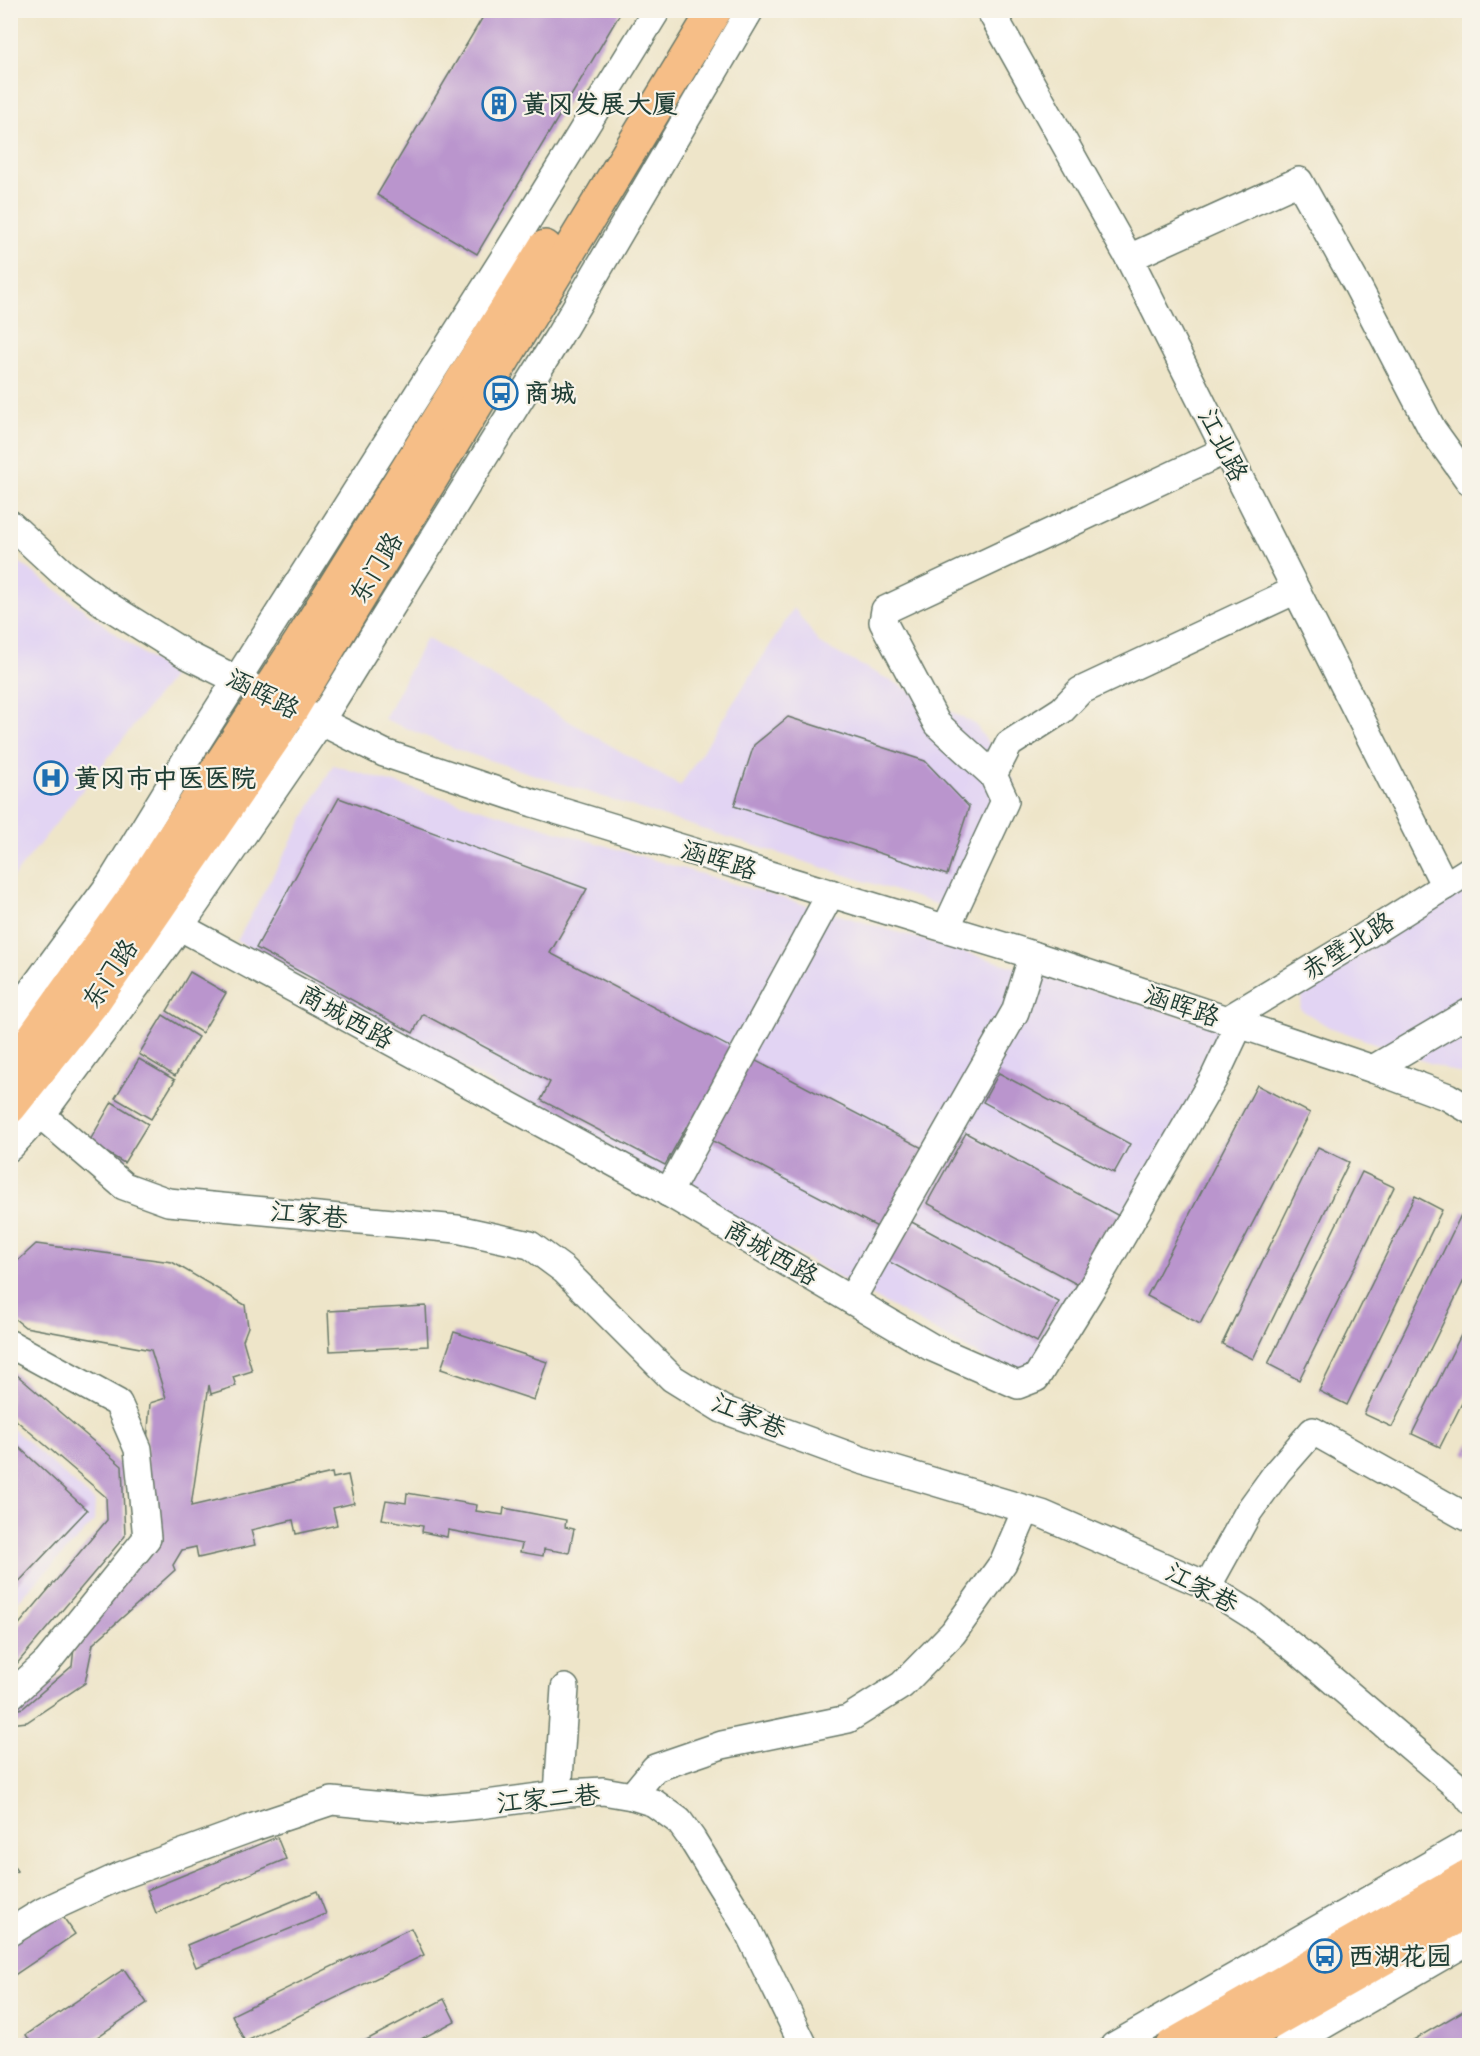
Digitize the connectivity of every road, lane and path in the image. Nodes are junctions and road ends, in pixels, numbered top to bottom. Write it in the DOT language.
graph roads {
  1 [pos="657,10"];
  2 [pos="690,10"];
  3 [pos="715,10"];
  4 [pos="750,10"];
  5 [pos="990,10"];
  6 [pos="1129,258"];
  7 [pos="1226,450"];
  8 [pos="1470,482"];
  9 [pos="10,524"];
  10 [pos="1296,590"];
  11 [pos="236,681"];
  12 [pos="292,709"];
  13 [pos="993,775"];
  14 [pos="1470,870"];
  15 [pos="1445,886"];
  16 [pos="831,893"];
  17 [pos="166,919"];
  18 [pos="946,928"];
  19 [pos="1033,955"];
  20 [pos="1470,1012"];
  21 [pos="10,1020"];
  22 [pos="1232,1023"];
  23 [pos="1373,1069"];
  24 [pos="21,1097"];
  25 [pos="1470,1110"];
  26 [pos="10,1147"];
  27 [pos="668,1193"];
  28 [pos="852,1300"];
  29 [pos="10,1344"];
  30 [pos="1026,1510"];
  31 [pos="1470,1519"];
  32 [pos="1207,1587"];
  33 [pos="565,1688"];
  34 [pos="10,1696"];
  35 [pos="558,1794"];
  36 [pos="632,1796"];
  37 [pos="1470,1800"];
  38 [pos="1470,1842"];
  39 [pos="1470,1875"];
  40 [pos="1470,1909"];
  41 [pos="10,1932"];
  42 [pos="1470,1940"];
  43 [pos="1231,2045"];
  44 [pos="804,2046"];
  45 [pos="1114,2046"];
  46 [pos="1172,2046"];
  47 [pos="1287,2046"];
  1 -- 11 [label="street"];
  2 -- 12 [label="main road, 东门路"];
  3 -- 12 [label="main road, 东门路"];
  4 -- 12 [label="street"];
  5 -- 6 [label="street, 江北路"];
  6 -- 7 [label="street, 江北路"];
  6 -- 8 [label="street"];
  7 -- 10 [label="street, 江北路"];
  7 -- 13 [label="street"];
  9 -- 11 [label="street, 涵晖路"];
  10 -- 13 [label="street"];
  10 -- 15 [label="street, 江北路"];
  11 -- 12 [label="street, 涵晖路"];
  11 -- 21 [label="street"];
  12 -- 16 [label="street, 涵晖路"];
  12 -- 17 [label="main road, 东门路"];
  12 -- 24 [label="main road, 东门路"];
  13 -- 18 [label="street"];
  14 -- 15 [label="street, 赤壁北路"];
  15 -- 22 [label="street, 赤壁北路"];
  16 -- 18 [label="street, 涵晖路"];
  16 -- 27 [label="street"];
  17 -- 24 [label="main road, 东门路"];
  17 -- 27 [label="street, 商城西路"];
  18 -- 19 [label="street, 涵晖路"];
  19 -- 22 [label="street, 涵晖路"];
  19 -- 28 [label="street"];
  20 -- 23 [label="street"];
  22 -- 23 [label="street, 涵晖路"];
  22 -- 28 [label="street, 商城西路"];
  23 -- 25 [label="street, 涵晖路"];
  24 -- 26 [label="street"];
  24 -- 30 [label="street, 江家巷"];
  27 -- 28 [label="street, 商城西路"];
  29 -- 34 [label="street"];
  30 -- 32 [label="street, 江家巷"];
  30 -- 36 [label="street, 江家二巷"];
  31 -- 32 [label="street"];
  32 -- 37 [label="street, 江家巷"];
  33 -- 35 [label="street"];
  35 -- 36 [label="street, 江家二巷"];
  35 -- 41 [label="street, 江家二巷"];
  36 -- 44 [label="street"];
  38 -- 45 [label="street"];
  39 -- 46 [label="main road"];
  40 -- 43 [label="main road"];
  42 -- 47 [label="street"];
}
